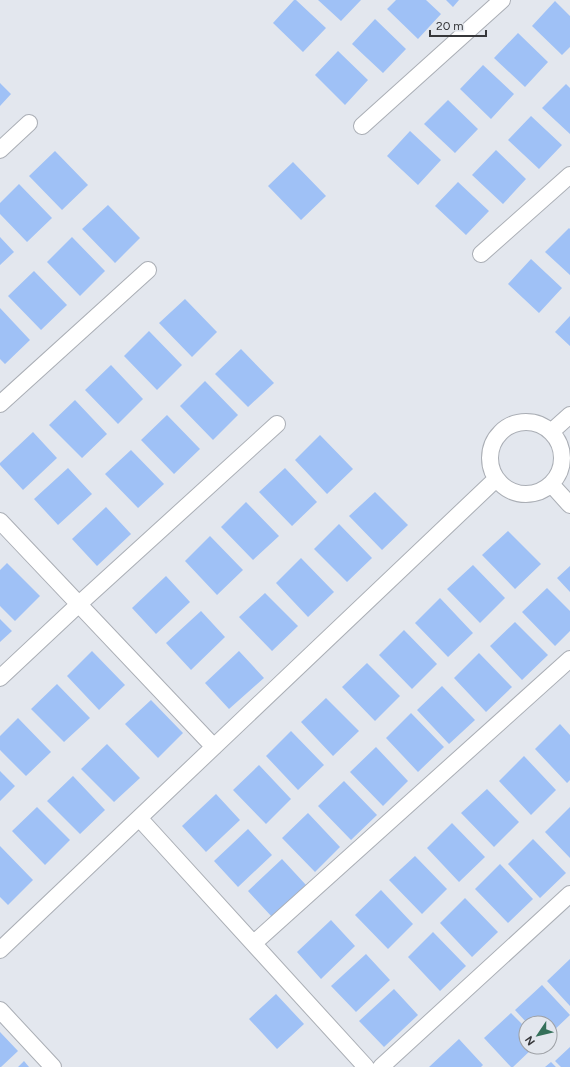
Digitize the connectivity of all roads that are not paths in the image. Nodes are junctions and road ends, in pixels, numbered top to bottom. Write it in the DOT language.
graph roads {
  1 [pos="502,0"];
  2 [pos="29,123"];
  3 [pos="362,126"];
  4 [pos="0,150"];
  5 [pos="570,175"];
  6 [pos="481,254"];
  7 [pos="148,270"];
  8 [pos="0,404"];
  9 [pos="570,416"];
  10 [pos="277,424"];
  11 [pos="552,432"];
  12 [pos="496,479"];
  13 [pos="551,484"];
  14 [pos="570,505"];
  15 [pos="0,521"];
  16 [pos="79,604"];
  17 [pos="570,659"];
  18 [pos="0,678"];
  19 [pos="214,747"];
  20 [pos="140,819"];
  21 [pos="570,894"];
  22 [pos="254,943"];
  23 [pos="0,950"];
  24 [pos="0,1010"];
  25 [pos="53,1067"];
  26 [pos="366,1067"];
  27 [pos="381,1067"];
  1 -- 3 [label="street"];
  2 -- 4 [label="street"];
  5 -- 6 [label="street"];
  7 -- 8 [label="street"];
  9 -- 11 [label="street"];
  10 -- 16 [label="street"];
  11 -- 12 [label="street"];
  11 -- 13 [label="street"];
  12 -- 13 [label="street"];
  12 -- 19 [label="street"];
  13 -- 14 [label="street"];
  15 -- 16 [label="street"];
  16 -- 18 [label="street"];
  16 -- 19 [label="street"];
  17 -- 22 [label="street"];
  19 -- 20 [label="street"];
  20 -- 22 [label="street"];
  20 -- 23 [label="street"];
  21 -- 27 [label="street"];
  22 -- 26 [label="street"];
  24 -- 25 [label="street"];
}
